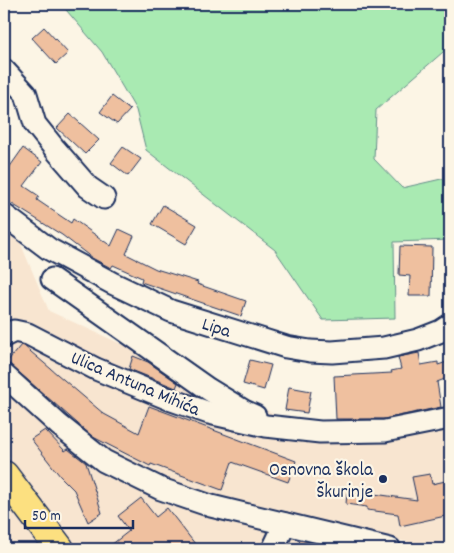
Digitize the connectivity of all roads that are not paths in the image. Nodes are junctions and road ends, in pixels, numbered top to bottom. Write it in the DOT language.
graph roads {
  1 [pos="4,70"];
  2 [pos="104,198"];
  3 [pos="4,215"];
  4 [pos="52,279"];
  5 [pos="450,325"];
  6 [pos="4,336"];
  7 [pos="4,376"];
  8 [pos="450,418"];
  9 [pos="266,426"];
  10 [pos="4,475"];
  11 [pos="285,524"];
  12 [pos="60,549"];
  13 [pos="273,549"];
  14 [pos="390,549"];
  1 -- 2 [label="street"];
  3 -- 5 [label="street, Lipa"];
  4 -- 9 [label="street"];
  6 -- 9 [label="street, Ulica Antuna Mihića"];
  7 -- 11 [label="street"];
  8 -- 9 [label="street, Ulica Antuna Mihića"];
  10 -- 12 [label="main road"];
  11 -- 13 [label="street"];
  11 -- 14 [label="street"];
}
